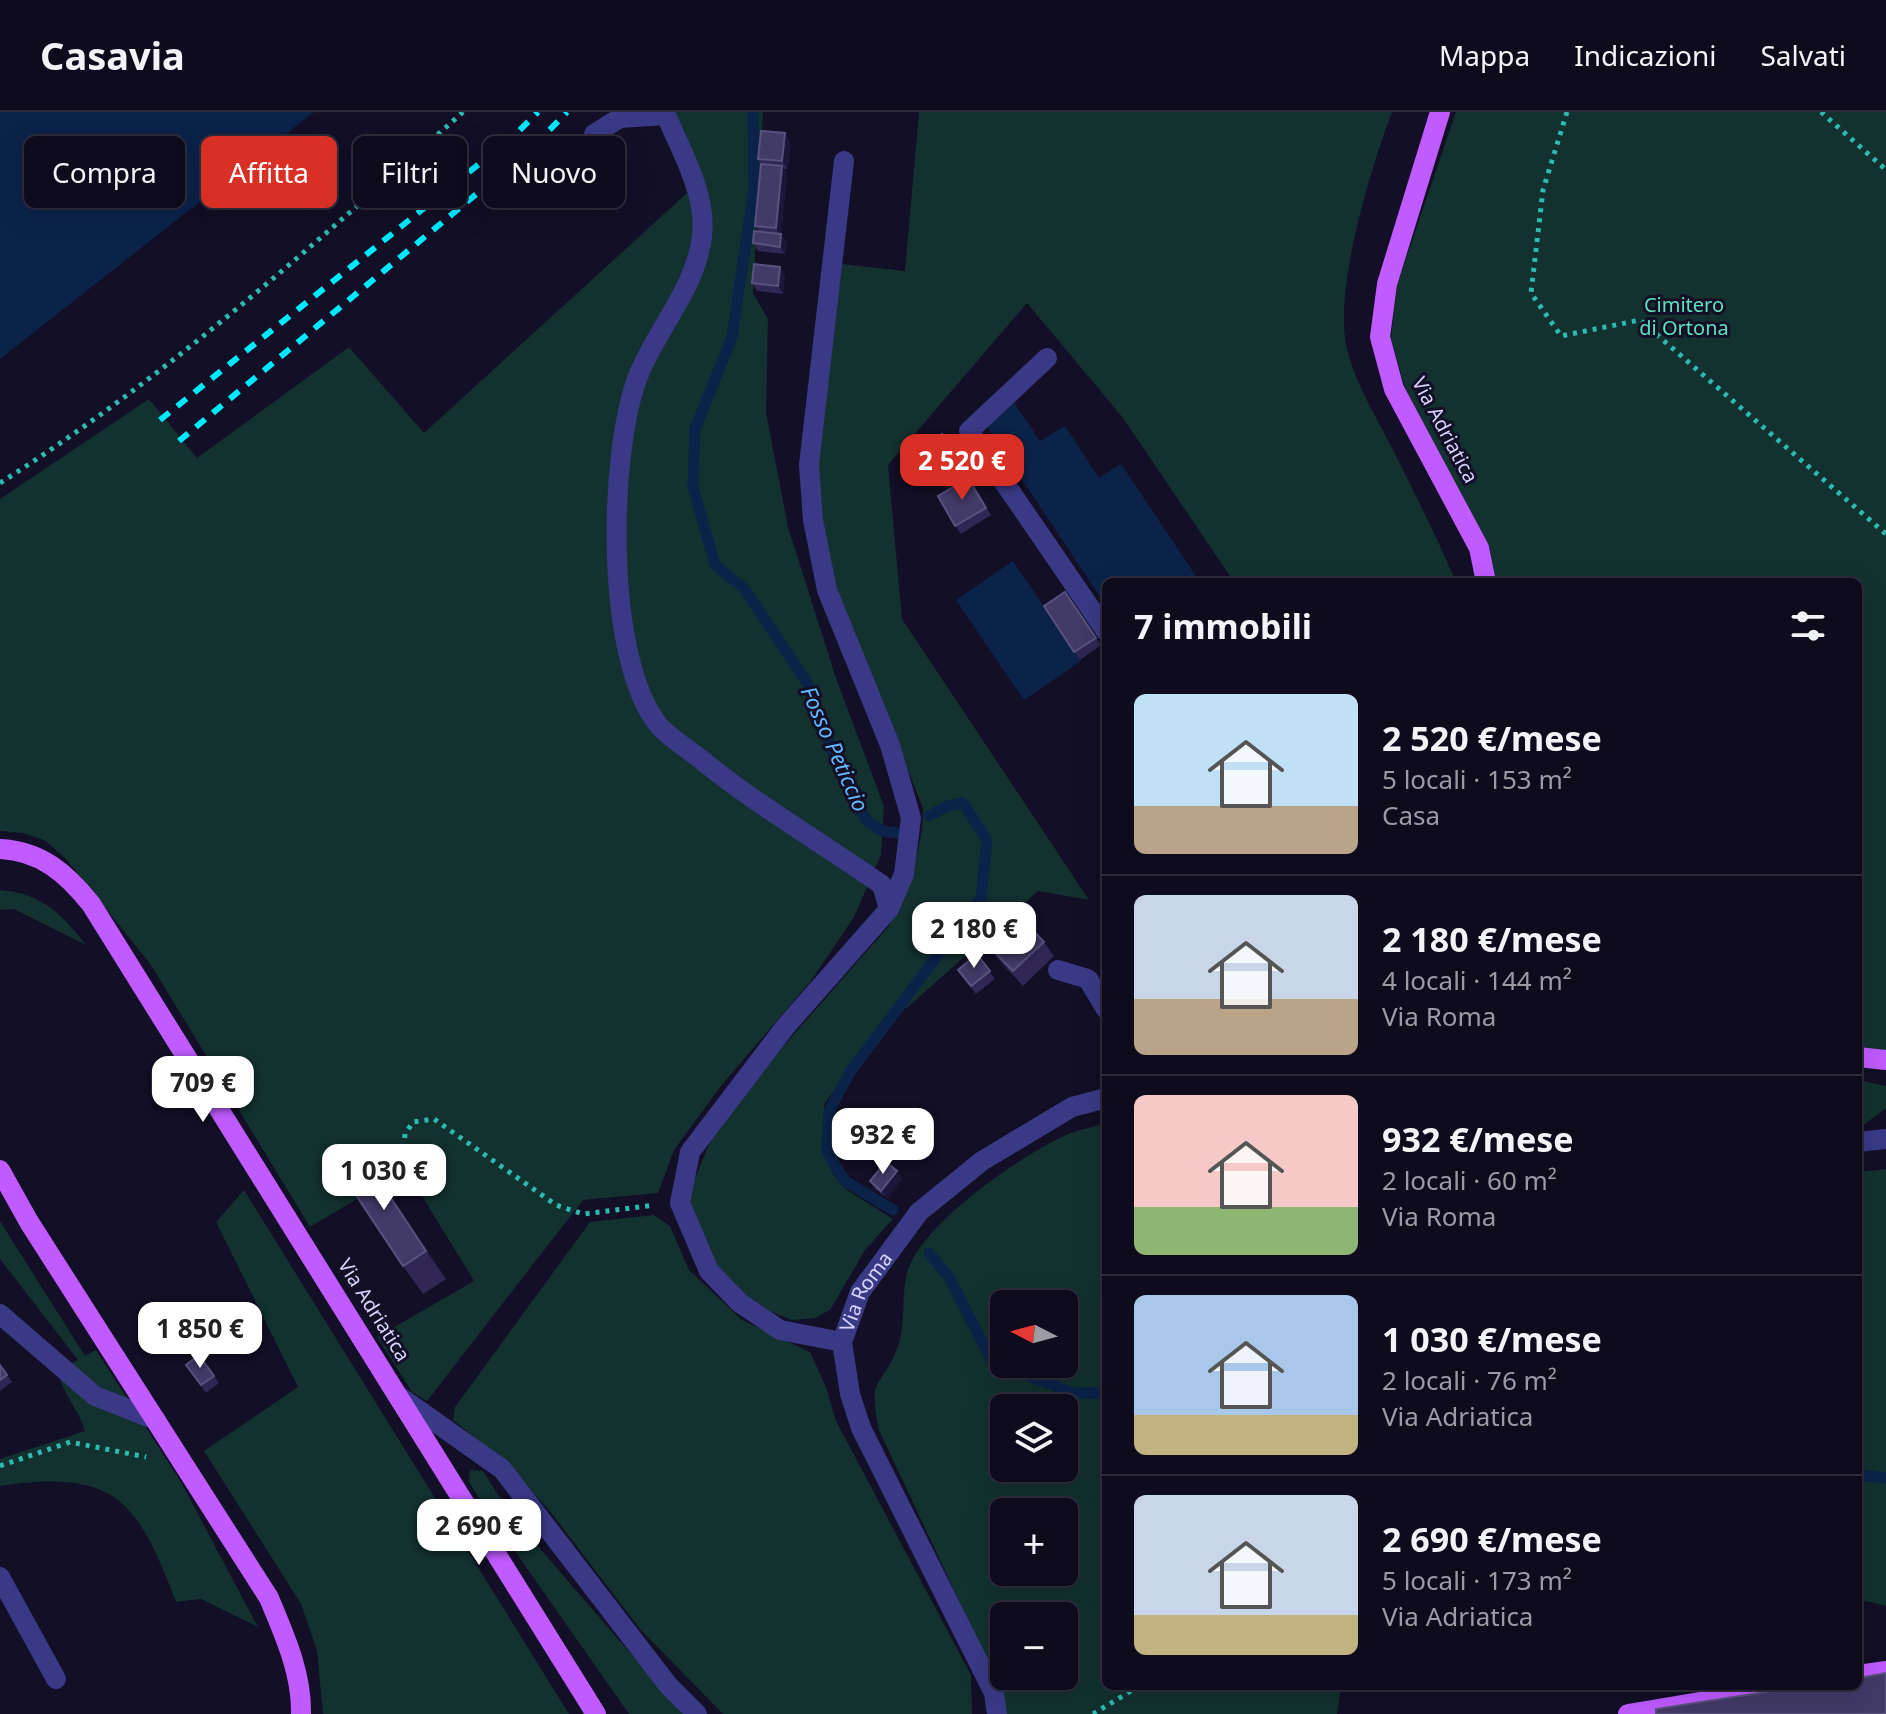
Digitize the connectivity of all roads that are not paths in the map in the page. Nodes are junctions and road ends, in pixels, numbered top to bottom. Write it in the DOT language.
graph roads {
  1 [pos="1440,112"];
  2 [pos="594,134"];
  3 [pos="844,161"];
  4 [pos="1047,358"];
  5 [pos="1485,578"];
  6 [pos="1102,625"];
  7 [pos="0,849"];
  8 [pos="889,909"];
  9 [pos="1058,970"];
  10 [pos="1102,1002"];
  11 [pos="1862,1057"];
  12 [pos="1886,1060"];
  13 [pos="1102,1099"];
  14 [pos="1886,1139"];
  15 [pos="1862,1142"];
  16 [pos="0,1170"];
  17 [pos="0,1314"];
  18 [pos="842,1342"];
  19 [pos="400,1397"];
  20 [pos="156,1420"];
  21 [pos="0,1577"];
  22 [pos="1886,1671"];
  23 [pos="1862,1674"];
  24 [pos="56,1679"];
  25 [pos="1771,1690"];
  26 [pos="301,1714"];
  27 [pos="596,1714"];
  28 [pos="697,1714"];
  29 [pos="997,1714"];
  30 [pos="1628,1714"];
  1 -- 5 [label="main road, Via Adriatica"];
  2 -- 8 [label="street"];
  3 -- 8 [label="street"];
  4 -- 6 [label="street"];
  7 -- 19 [label="main road, Via Adriatica"];
  8 -- 18 [label="street"];
  9 -- 10 [label="street"];
  11 -- 12 [label="main road"];
  13 -- 18 [label="street, Via Roma"];
  14 -- 15 [label="street"];
  16 -- 20 [label="main road"];
  17 -- 20 [label="street"];
  18 -- 29 [label="street, Via Roma"];
  19 -- 27 [label="main road, Via Adriatica"];
  19 -- 28 [label="street"];
  20 -- 26 [label="main road"];
  21 -- 24 [label="street"];
  22 -- 23 [label="main road"];
  25 -- 30 [label="main road"];
}
